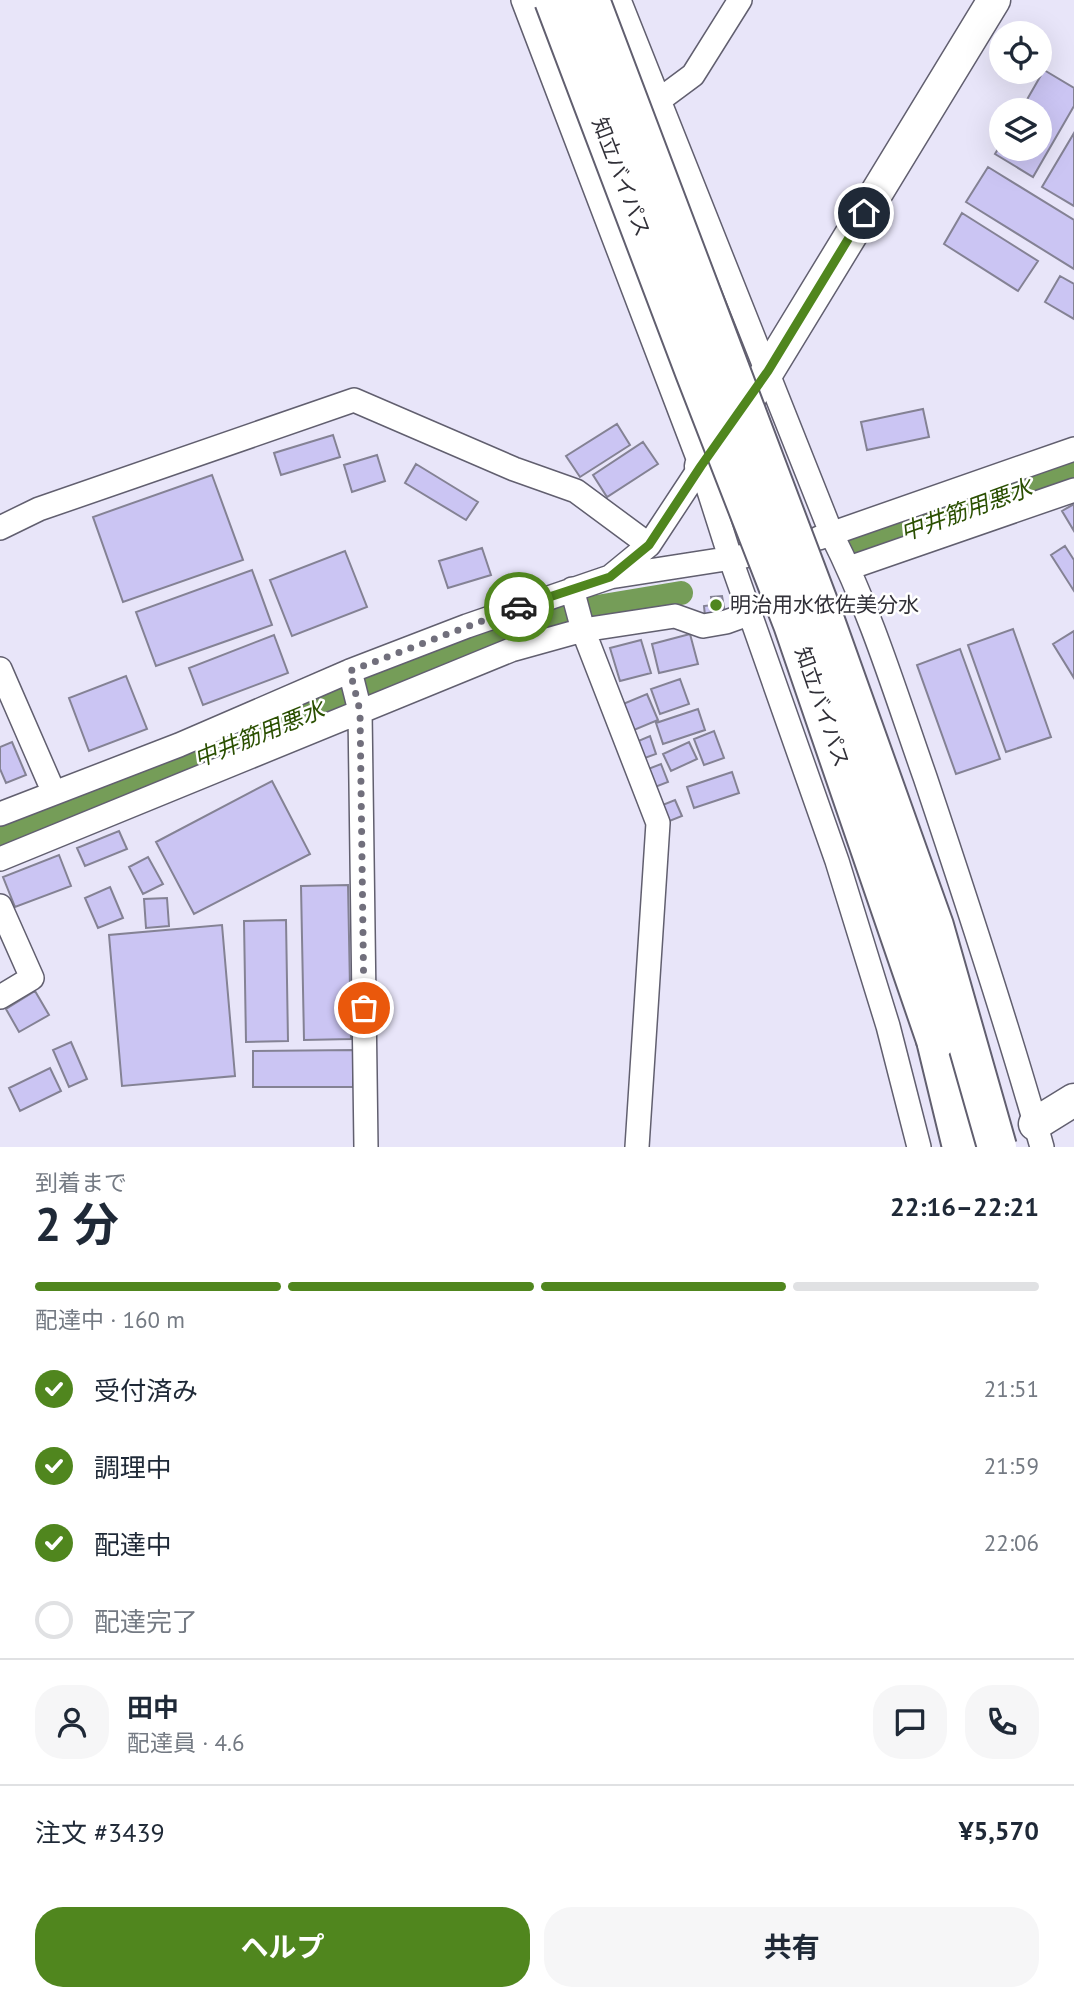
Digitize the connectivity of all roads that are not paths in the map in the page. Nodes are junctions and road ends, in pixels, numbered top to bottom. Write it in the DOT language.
graph roads {
  1 [pos="523,0"];
  2 [pos="554,0"];
  3 [pos="590,0"];
  4 [pos="619,0"];
  5 [pos="740,0"];
  6 [pos="985,3"];
  7 [pos="658,101"];
  8 [pos="576,140"];
  9 [pos="768,371"];
  10 [pos="1074,450"];
  11 [pos="701,466"];
  12 [pos="1074,490"];
  13 [pos="0,528"];
  14 [pos="832,535"];
  15 [pos="649,545"];
  16 [pos="731,560"];
  17 [pos="849,568"];
  18 [pos="610,577"];
  19 [pos="578,610"];
  20 [pos="751,613"];
  21 [pos="0,669"];
  22 [pos="350,671"];
  23 [pos="360,711"];
  24 [pos="54,793"];
  25 [pos="0,814"];
  26 [pos="0,859"];
  27 [pos="0,906"];
  28 [pos="0,997"];
  29 [pos="936,1040"];
  30 [pos="1074,1100"];
  31 [pos="1039,1135"];
  32 [pos="366,1147"];
  33 [pos="637,1147"];
  34 [pos="919,1147"];
  35 [pos="946,1147"];
  36 [pos="962,1147"];
  37 [pos="997,1147"];
  1 -- 8 [label="street"];
  2 -- 29 [label="highway, 知立バイパス, bridge"];
  3 -- 37 [label="highway, 知立バイパス, bridge"];
  4 -- 7 [label="street"];
  5 -- 7 [label="street"];
  6 -- 9 [label="street"];
  7 -- 8 [label="street"];
  7 -- 9 [label="street"];
  8 -- 11 [label="street"];
  9 -- 11 [label="street"];
  9 -- 14 [label="street"];
  10 -- 14 [label="street"];
  11 -- 15 [label="street"];
  11 -- 16 [label="street"];
  12 -- 17 [label="street"];
  13 -- 15 [label="street"];
  14 -- 16 [label="street"];
  14 -- 17 [label="street"];
  15 -- 18 [label="street"];
  16 -- 18 [label="street"];
  16 -- 20 [label="street"];
  17 -- 31 [label="street"];
  18 -- 19 [label="street"];
  19 -- 20 [label="street"];
  19 -- 22 [label="street"];
  19 -- 23 [label="street"];
  19 -- 33 [label="street"];
  20 -- 34 [label="street"];
  21 -- 24 [label="street"];
  22 -- 23 [label="street"];
  22 -- 24 [label="street"];
  23 -- 26 [label="street"];
  23 -- 32 [label="street"];
  24 -- 25 [label="street"];
  27 -- 28 [label="street"];
  29 -- 35 [label="highway"];
  29 -- 36 [label="highway, 知立バイパス"];
  30 -- 31 [label="street"];
}
